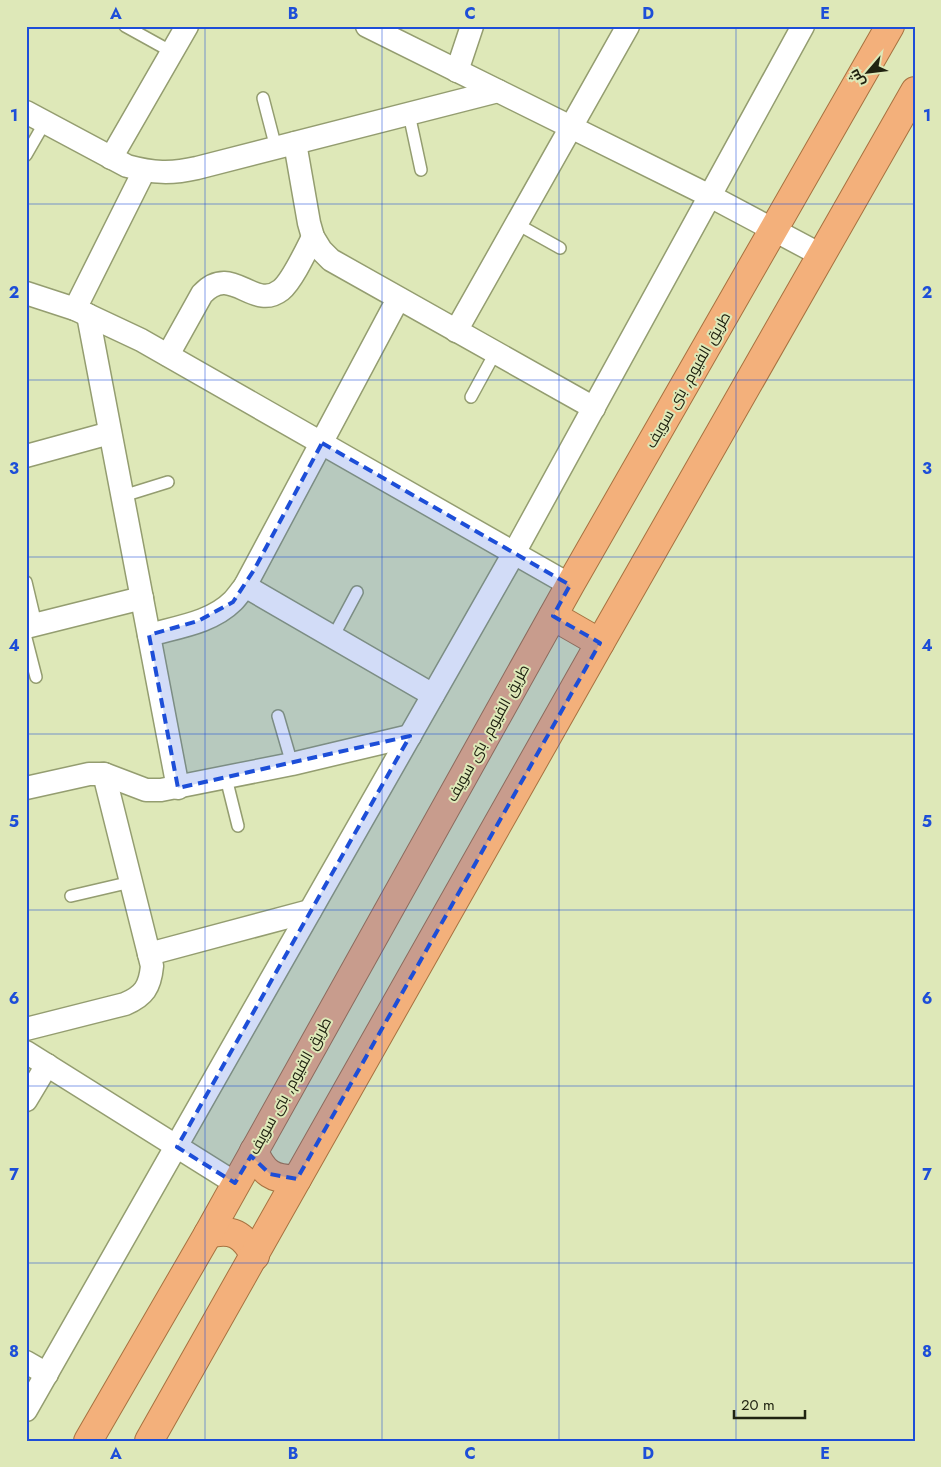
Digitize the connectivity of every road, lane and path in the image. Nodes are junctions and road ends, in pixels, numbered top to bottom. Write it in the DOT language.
graph roads {
  1 [pos="125,26"];
  2 [pos="187,26"];
  3 [pos="368,26"];
  4 [pos="472,26"];
  5 [pos="628,26"];
  6 [pos="803,26"];
  7 [pos="890,26"];
  8 [pos="172,52"];
  9 [pos="457,71"];
  10 [pos="498,91"];
  11 [pos="915,91"];
  12 [pos="263,98"];
  13 [pos="409,114"];
  14 [pos="36,117"];
  15 [pos="572,128"];
  16 [pos="285,146"];
  17 [pos="26,155"];
  18 [pos="111,158"];
  19 [pos="421,170"];
  20 [pos="144,171"];
  21 [pos="710,196"];
  22 [pos="517,224"];
  23 [pos="775,230"];
  24 [pos="313,237"];
  25 [pos="560,248"];
  26 [pos="821,255"];
  27 [pos="26,293"];
  28 [pos="398,299"];
  29 [pos="81,312"];
  30 [pos="456,331"];
  31 [pos="495,353"];
  32 [pos="168,355"];
  33 [pos="471,397"];
  34 [pos="594,408"];
  35 [pos="110,433"];
  36 [pos="322,443"];
  37 [pos="26,456"];
  38 [pos="168,482"];
  39 [pos="123,496"];
  40 [pos="514,553"];
  41 [pos="26,582"];
  42 [pos="570,585"];
  43 [pos="245,586"];
  44 [pos="357,592"];
  45 [pos="142,598"];
  46 [pos="553,616"];
  47 [pos="30,630"];
  48 [pos="149,634"];
  49 [pos="333,637"];
  50 [pos="600,643"];
  51 [pos="36,677"];
  52 [pos="433,696"];
  53 [pos="278,716"];
  54 [pos="410,736"];
  55 [pos="292,764"];
  56 [pos="104,774"];
  57 [pos="226,778"];
  58 [pos="26,788"];
  59 [pos="178,788"];
  60 [pos="238,826"];
  61 [pos="130,882"];
  62 [pos="71,896"];
  63 [pos="310,911"];
  64 [pos="149,954"];
  65 [pos="26,1029"];
  66 [pos="26,1052"];
  67 [pos="47,1066"];
  68 [pos="26,1100"];
  69 [pos="177,1147"];
  70 [pos="254,1151"];
  71 [pos="298,1179"];
  72 [pos="235,1183"];
  73 [pos="208,1234"];
  74 [pos="254,1256"];
  75 [pos="26,1362"];
  76 [pos="47,1374"];
  77 [pos="26,1410"];
  78 [pos="88,1441"];
  79 [pos="149,1441"];
  1 -- 8 [label="lane"];
  2 -- 8 [label="street"];
  3 -- 9 [label="street"];
  4 -- 9 [label="street"];
  5 -- 15 [label="street"];
  6 -- 21 [label="street"];
  7 -- 23 [label="highway, طريق الفيوم, بنى سويف"];
  8 -- 18 [label="street"];
  9 -- 10 [label="street"];
  10 -- 13 [label="street"];
  10 -- 15 [label="street"];
  11 -- 26 [label="highway"];
  12 -- 16 [label="lane"];
  13 -- 16 [label="street"];
  13 -- 19 [label="lane"];
  14 -- 17 [label="lane"];
  14 -- 18 [label="street"];
  15 -- 21 [label="street"];
  15 -- 22 [label="street"];
  16 -- 20 [label="street"];
  16 -- 24 [label="street"];
  18 -- 20 [label="street"];
  20 -- 29 [label="street"];
  21 -- 23 [label="street"];
  21 -- 34 [label="street"];
  22 -- 25 [label="lane"];
  22 -- 30 [label="street"];
  23 -- 26 [label="street"];
  23 -- 42 [label="highway, طريق الفيوم, بنى سويف"];
  24 -- 28 [label="street"];
  24 -- 32 [label="street"];
  26 -- 50 [label="highway"];
  27 -- 29 [label="street"];
  28 -- 30 [label="street"];
  28 -- 36 [label="street"];
  29 -- 32 [label="street"];
  29 -- 35 [label="street"];
  30 -- 31 [label="street"];
  31 -- 33 [label="lane"];
  31 -- 34 [label="street"];
  32 -- 36 [label="street"];
  34 -- 40 [label="street"];
  35 -- 37 [label="street"];
  35 -- 39 [label="street"];
  36 -- 40 [label="street"];
  36 -- 43 [label="street"];
  38 -- 39 [label="lane"];
  39 -- 45 [label="street"];
  40 -- 42 [label="street"];
  40 -- 52 [label="street"];
  41 -- 47 [label="lane"];
  42 -- 46 [label="highway, طريق الفيوم, بنى سويف"];
  43 -- 48 [label="street"];
  43 -- 49 [label="street"];
  44 -- 49 [label="lane"];
  45 -- 47 [label="street"];
  45 -- 48 [label="street"];
  46 -- 50 [label="highway"];
  46 -- 70 [label="highway, طريق الفيوم, بنى سويف"];
  47 -- 51 [label="lane"];
  48 -- 59 [label="street"];
  49 -- 52 [label="street"];
  50 -- 71 [label="highway"];
  52 -- 54 [label="street"];
  53 -- 55 [label="lane"];
  54 -- 55 [label="street"];
  54 -- 63 [label="street"];
  55 -- 57 [label="street"];
  56 -- 58 [label="street"];
  56 -- 59 [label="street"];
  56 -- 61 [label="street"];
  57 -- 59 [label="street"];
  57 -- 60 [label="lane"];
  61 -- 62 [label="lane"];
  61 -- 64 [label="street"];
  63 -- 64 [label="street"];
  63 -- 69 [label="street"];
  64 -- 65 [label="street"];
  66 -- 67 [label="street"];
  67 -- 68 [label="street"];
  67 -- 69 [label="street"];
  69 -- 72 [label="street"];
  69 -- 76 [label="street"];
  70 -- 71 [label="highway"];
  70 -- 72 [label="highway, طريق الفيوم, بنى سويف"];
  71 -- 74 [label="highway"];
  72 -- 73 [label="highway, طريق الفيوم, بنى سويف"];
  73 -- 74 [label="highway"];
  73 -- 78 [label="highway, طريق الفيوم, بنى سويف"];
  74 -- 79 [label="highway"];
  75 -- 76 [label="street"];
  76 -- 77 [label="street"];
}
